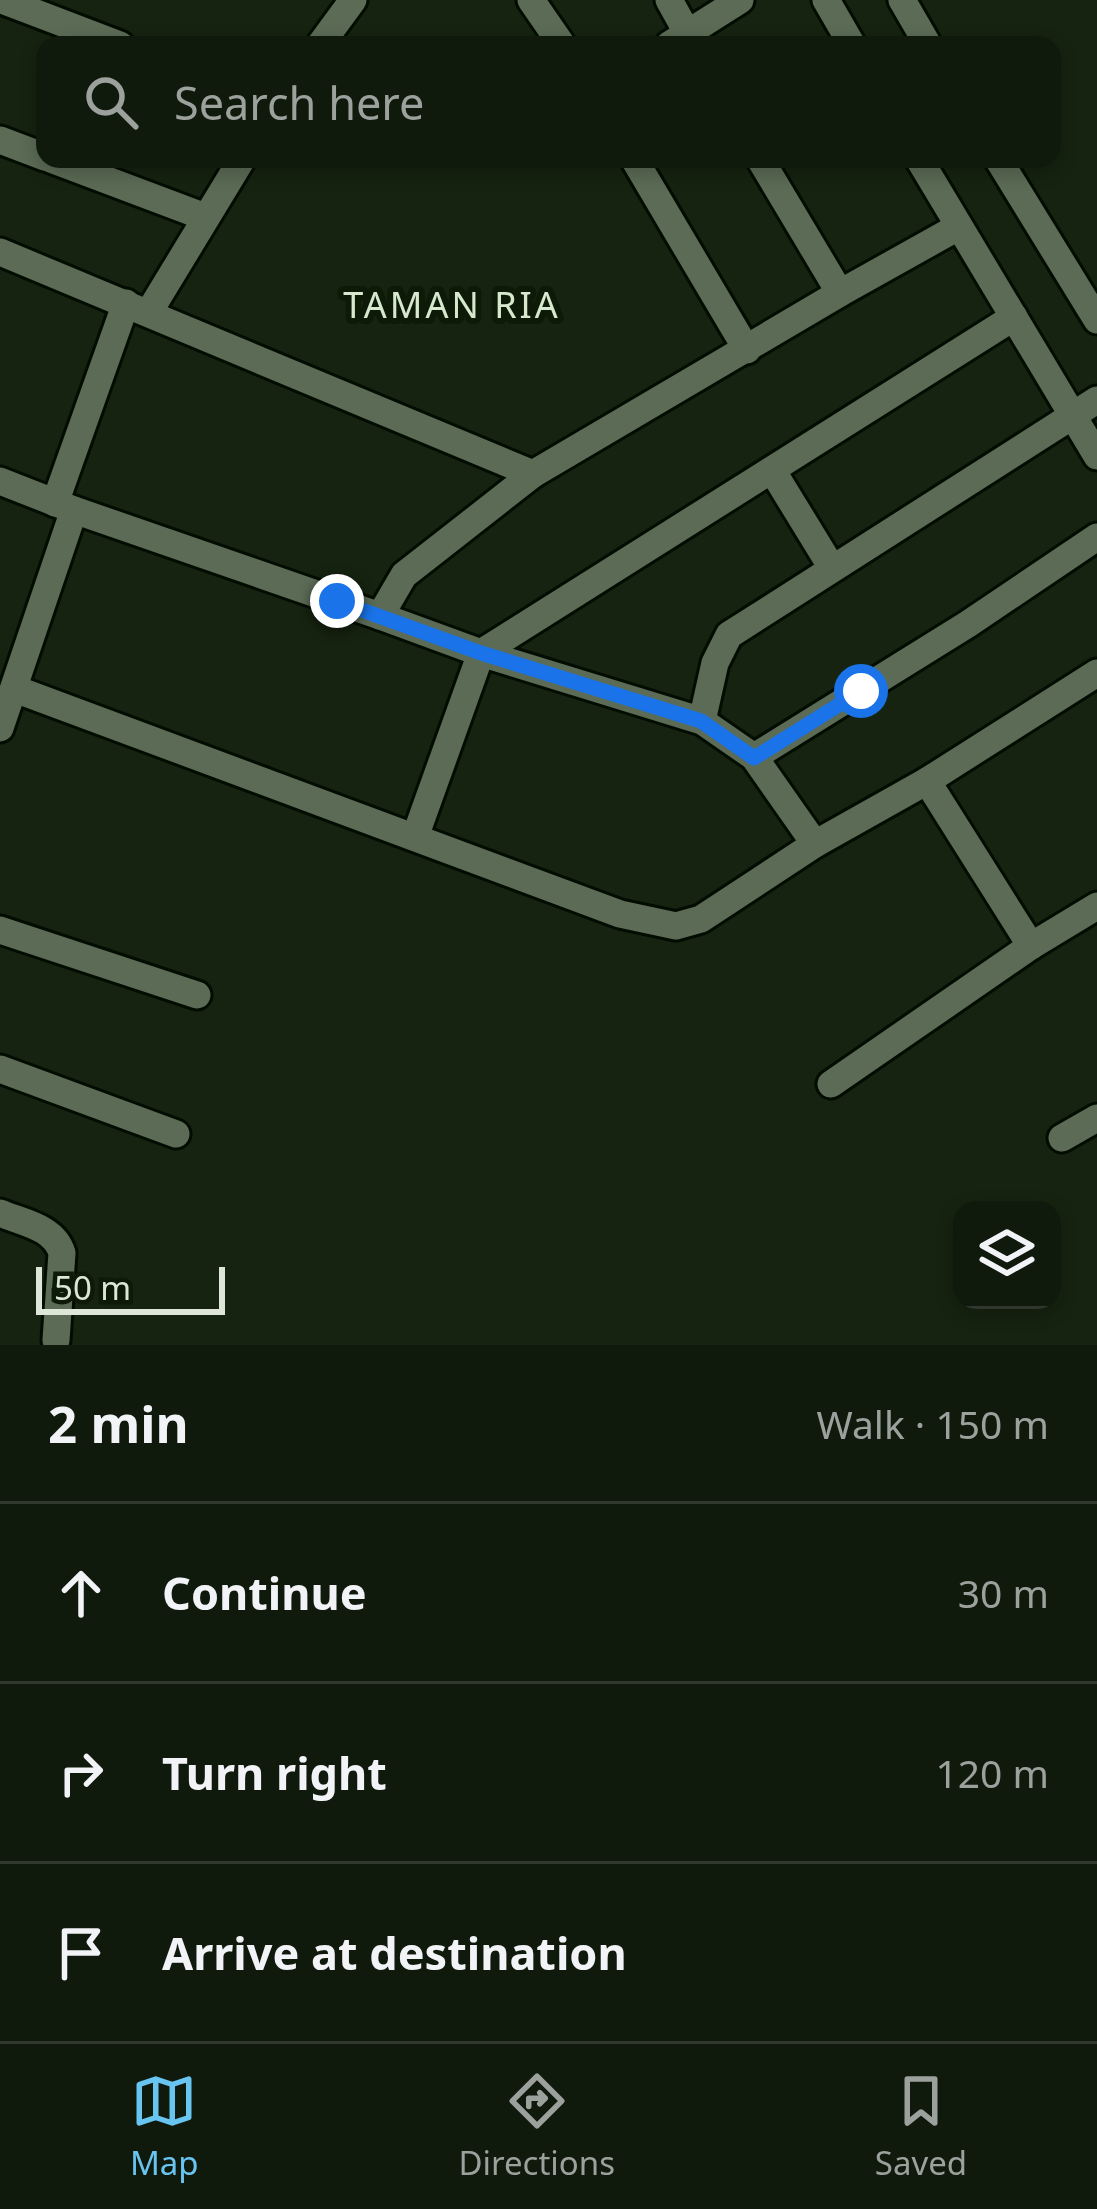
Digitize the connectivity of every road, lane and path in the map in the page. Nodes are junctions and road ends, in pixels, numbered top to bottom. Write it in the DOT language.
graph roads {
  1 [pos="2,0"];
  2 [pos="353,0"];
  3 [pos="531,0"];
  4 [pos="669,0"];
  5 [pos="740,0"];
  6 [pos="826,0"];
  7 [pos="902,0"];
  8 [pos="96,36"];
  9 [pos="327,36"];
  10 [pos="556,36"];
  11 [pos="681,36"];
  12 [pos="690,36"];
  13 [pos="847,36"];
  14 [pos="923,36"];
  15 [pos="0,140"];
  16 [pos="36,154"];
  17 [pos="75,168"];
  18 [pos="236,168"];
  19 [pos="639,168"];
  20 [pos="765,168"];
  21 [pos="924,168"];
  22 [pos="1004,168"];
  23 [pos="205,217"];
  24 [pos="958,227"];
  25 [pos="0,252"];
  26 [pos="841,293"];
  27 [pos="137,308"];
  28 [pos="1014,317"];
  29 [pos="1097,320"];
  30 [pos="747,350"];
  31 [pos="1097,400"];
  32 [pos="1072,416"];
  33 [pos="1097,456"];
  34 [pos="772,470"];
  35 [pos="533,474"];
  36 [pos="0,481"];
  37 [pos="65,507"];
  38 [pos="1097,537"];
  39 [pos="832,568"];
  40 [pos="380,616"];
  41 [pos="481,653"];
  42 [pos="1097,673"];
  43 [pos="15,689"];
  44 [pos="701,721"];
  45 [pos="0,728"];
  46 [pos="754,758"];
  47 [pos="927,781"];
  48 [pos="415,837"];
  49 [pos="815,844"];
  50 [pos="1093,917"];
  51 [pos="0,930"];
  52 [pos="1031,946"];
  53 [pos="197,994"];
  54 [pos="0,1069"];
  55 [pos="831,1084"];
  56 [pos="1097,1118"];
  57 [pos="176,1135"];
  58 [pos="1062,1138"];
  59 [pos="0,1213"];
  60 [pos="56,1340"];
  1 -- 8 [label="street"];
  2 -- 9 [label="street"];
  3 -- 10 [label="street"];
  4 -- 11 [label="street"];
  5 -- 12 [label="street"];
  6 -- 13 [label="street"];
  7 -- 14 [label="street"];
  15 -- 16 [label="street"];
  17 -- 23 [label="street"];
  18 -- 23 [label="street"];
  19 -- 30 [label="street"];
  20 -- 26 [label="street"];
  21 -- 24 [label="street"];
  22 -- 29 [label="street"];
  23 -- 27 [label="street"];
  24 -- 26 [label="street"];
  24 -- 28 [label="street"];
  25 -- 27 [label="street"];
  26 -- 30 [label="street"];
  27 -- 35 [label="street"];
  27 -- 37 [label="street"];
  28 -- 32 [label="street"];
  28 -- 34 [label="street"];
  30 -- 35 [label="street"];
  31 -- 32 [label="street"];
  32 -- 33 [label="street"];
  32 -- 39 [label="street"];
  34 -- 39 [label="street"];
  34 -- 41 [label="street"];
  35 -- 40 [label="street"];
  36 -- 37 [label="street"];
  37 -- 40 [label="street"];
  37 -- 43 [label="street"];
  38 -- 46 [label="street"];
  39 -- 44 [label="street"];
  40 -- 41 [label="street"];
  41 -- 44 [label="street"];
  41 -- 48 [label="street"];
  42 -- 47 [label="street"];
  43 -- 45 [label="street"];
  43 -- 48 [label="street"];
  44 -- 46 [label="street"];
  46 -- 49 [label="street"];
  47 -- 49 [label="street"];
  47 -- 52 [label="street"];
  48 -- 49 [label="street"];
  50 -- 52 [label="street"];
  51 -- 53 [label="street"];
  52 -- 55 [label="street"];
  54 -- 57 [label="street"];
  56 -- 58 [label="street"];
  59 -- 60 [label="street"];
}
